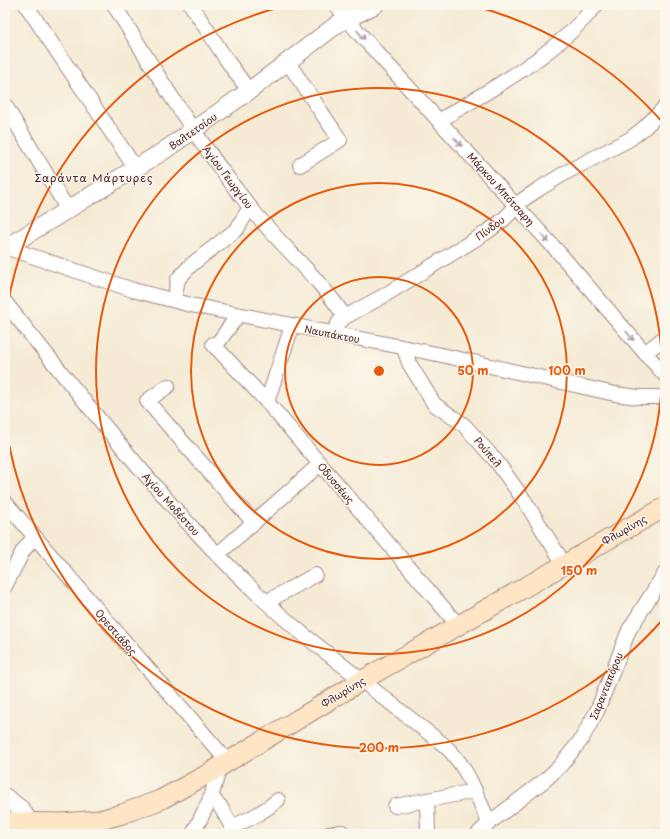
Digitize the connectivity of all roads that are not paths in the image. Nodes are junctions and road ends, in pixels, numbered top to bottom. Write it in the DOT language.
graph roads {
  1 [pos="26,5"];
  2 [pos="114,5"];
  3 [pos="191,5"];
  4 [pos="375,5"];
  5 [pos="596,5"];
  6 [pos="341,11"];
  7 [pos="287,61"];
  8 [pos="249,91"];
  9 [pos="5,105"];
  10 [pos="665,107"];
  11 [pos="439,121"];
  12 [pos="194,130"];
  13 [pos="300,165"];
  14 [pos="136,169"];
  15 [pos="517,206"];
  16 [pos="250,207"];
  17 [pos="68,210"];
  18 [pos="5,248"];
  19 [pos="174,300"];
  20 [pos="5,302"];
  21 [pos="238,315"];
  22 [pos="345,317"];
  23 [pos="292,326"];
  24 [pos="333,333"];
  25 [pos="665,337"];
  26 [pos="404,348"];
  27 [pos="645,353"];
  28 [pos="665,375"];
  29 [pos="168,386"];
  30 [pos="665,397"];
  31 [pos="267,402"];
  32 [pos="320,464"];
  33 [pos="5,502"];
  34 [pos="665,507"];
  35 [pos="254,523"];
  36 [pos="34,537"];
  37 [pos="217,555"];
  38 [pos="564,564"];
  39 [pos="665,573"];
  40 [pos="315,575"];
  41 [pos="5,586"];
  42 [pos="266,602"];
  43 [pos="458,625"];
  44 [pos="361,681"];
  45 [pos="224,764"];
  46 [pos="475,791"];
  47 [pos="5,797"];
  48 [pos="211,797"];
  49 [pos="278,800"];
  50 [pos="427,800"];
  51 [pos="395,806"];
  52 [pos="5,822"];
  53 [pos="30,823"];
  54 [pos="489,823"];
  55 [pos="73,828"];
  56 [pos="234,830"];
  57 [pos="193,834"];
  58 [pos="428,834"];
  59 [pos="478,834"];
  1 -- 14 [label="street"];
  2 -- 12 [label="street, Αγίου Γεωργίου"];
  3 -- 8 [label="street"];
  4 -- 6 [label="street, Βαλτετσίου"];
  5 -- 11 [label="street"];
  6 -- 7 [label="street, Βαλτετσίου"];
  6 -- 11 [label="street, Μάρκου Μπότσαρη, one-way"];
  7 -- 8 [label="street, Βαλτετσίου"];
  7 -- 13 [label="street"];
  8 -- 12 [label="street, Βαλτετσίου"];
  9 -- 17 [label="street"];
  10 -- 15 [label="street, Πίνδου"];
  11 -- 15 [label="street, Μάρκου Μπότσαρη, one-way"];
  12 -- 14 [label="street, Βαλτετσίου"];
  12 -- 16 [label="street, Αγίου Γεωργίου"];
  14 -- 17 [label="street, Βαλτετσίου"];
  15 -- 22 [label="street, Πίνδου"];
  15 -- 27 [label="street, Μάρκου Μπότσαρη, one-way"];
  16 -- 19 [label="street"];
  16 -- 22 [label="street, Αγίου Γεωργίου"];
  17 -- 18 [label="street, Βαλτετσίου"];
  18 -- 19 [label="street, Ναυπάκτου"];
  19 -- 21 [label="street, Ναυπάκτου"];
  20 -- 37 [label="street, Αγίου Μοδέστου"];
  21 -- 23 [label="street, Ναυπάκτου"];
  21 -- 31 [label="street, Οδυσσέως"];
  22 -- 24 [label="street, Πίνδου"];
  23 -- 24 [label="street, Ναυπάκτου"];
  23 -- 31 [label="street"];
  24 -- 26 [label="street, Ναυπάκτου"];
  25 -- 27 [label="street"];
  26 -- 30 [label="street, Ναυπάκτου"];
  26 -- 38 [label="street, Ρούπελ"];
  27 -- 28 [label="street, Μάρκου Μπότσαρη"];
  29 -- 35 [label="street"];
  31 -- 32 [label="street, Οδυσσέως"];
  32 -- 35 [label="street"];
  32 -- 43 [label="street, Οδυσσέως"];
  33 -- 36 [label="street, Ορεστιάδος"];
  34 -- 38 [label="main road, Φλωρίνης"];
  35 -- 37 [label="street"];
  36 -- 41 [label="street"];
  36 -- 45 [label="street, Ορεστιάδος"];
  37 -- 42 [label="street, Αγίου Μοδέστου"];
  38 -- 43 [label="main road, Φλωρίνης"];
  39 -- 54 [label="street, Σαρανταπόρου"];
  40 -- 42 [label="street"];
  42 -- 44 [label="street, Αγίου Μοδέστου"];
  43 -- 44 [label="main road, Φλωρίνης"];
  44 -- 45 [label="main road, Φλωρίνης"];
  44 -- 46 [label="street, Αγίου Μοδέστου"];
  45 -- 48 [label="street"];
  45 -- 55 [label="main road, Φλωρίνης"];
  46 -- 50 [label="street"];
  46 -- 54 [label="street, Αγίου Μοδέστου"];
  47 -- 53 [label="street"];
  48 -- 56 [label="street"];
  48 -- 57 [label="street"];
  49 -- 56 [label="street"];
  50 -- 51 [label="street"];
  50 -- 58 [label="street"];
  52 -- 53 [label="main road, Φλωρίνης"];
  53 -- 55 [label="main road, Φλωρίνης"];
  54 -- 59 [label="street, Σαρανταπόρου"];
}
